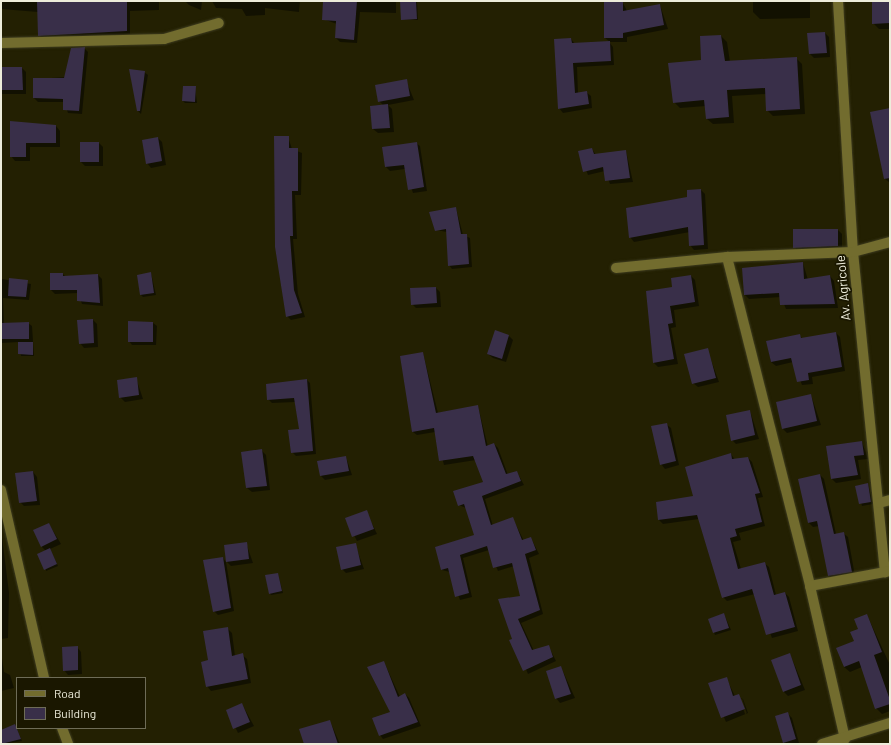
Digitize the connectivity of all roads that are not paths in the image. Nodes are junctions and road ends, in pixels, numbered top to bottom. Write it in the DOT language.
graph roads {
  1 [pos="838,1"];
  2 [pos="219,22"];
  3 [pos="1,44"];
  4 [pos="890,242"];
  5 [pos="853,252"];
  6 [pos="726,257"];
  7 [pos="616,268"];
  8 [pos="1,490"];
  9 [pos="890,500"];
  10 [pos="879,503"];
  11 [pos="888,571"];
  12 [pos="810,586"];
  13 [pos="44,677"];
  14 [pos="890,723"];
  15 [pos="62,729"];
  16 [pos="845,739"];
  17 [pos="68,744"];
  18 [pos="822,744"];
  1 -- 5 [label="street, Av. Agricole"];
  2 -- 3 [label="street"];
  4 -- 5 [label="street"];
  5 -- 6 [label="street"];
  5 -- 10 [label="street, Av. Agricole"];
  6 -- 7 [label="street"];
  6 -- 12 [label="street"];
  8 -- 13 [label="street"];
  9 -- 10 [label="street"];
  10 -- 11 [label="street, Av. Agricole"];
  11 -- 12 [label="street"];
  12 -- 16 [label="street"];
  14 -- 16 [label="street"];
  15 -- 17 [label="street"];
  16 -- 18 [label="street"];
}
